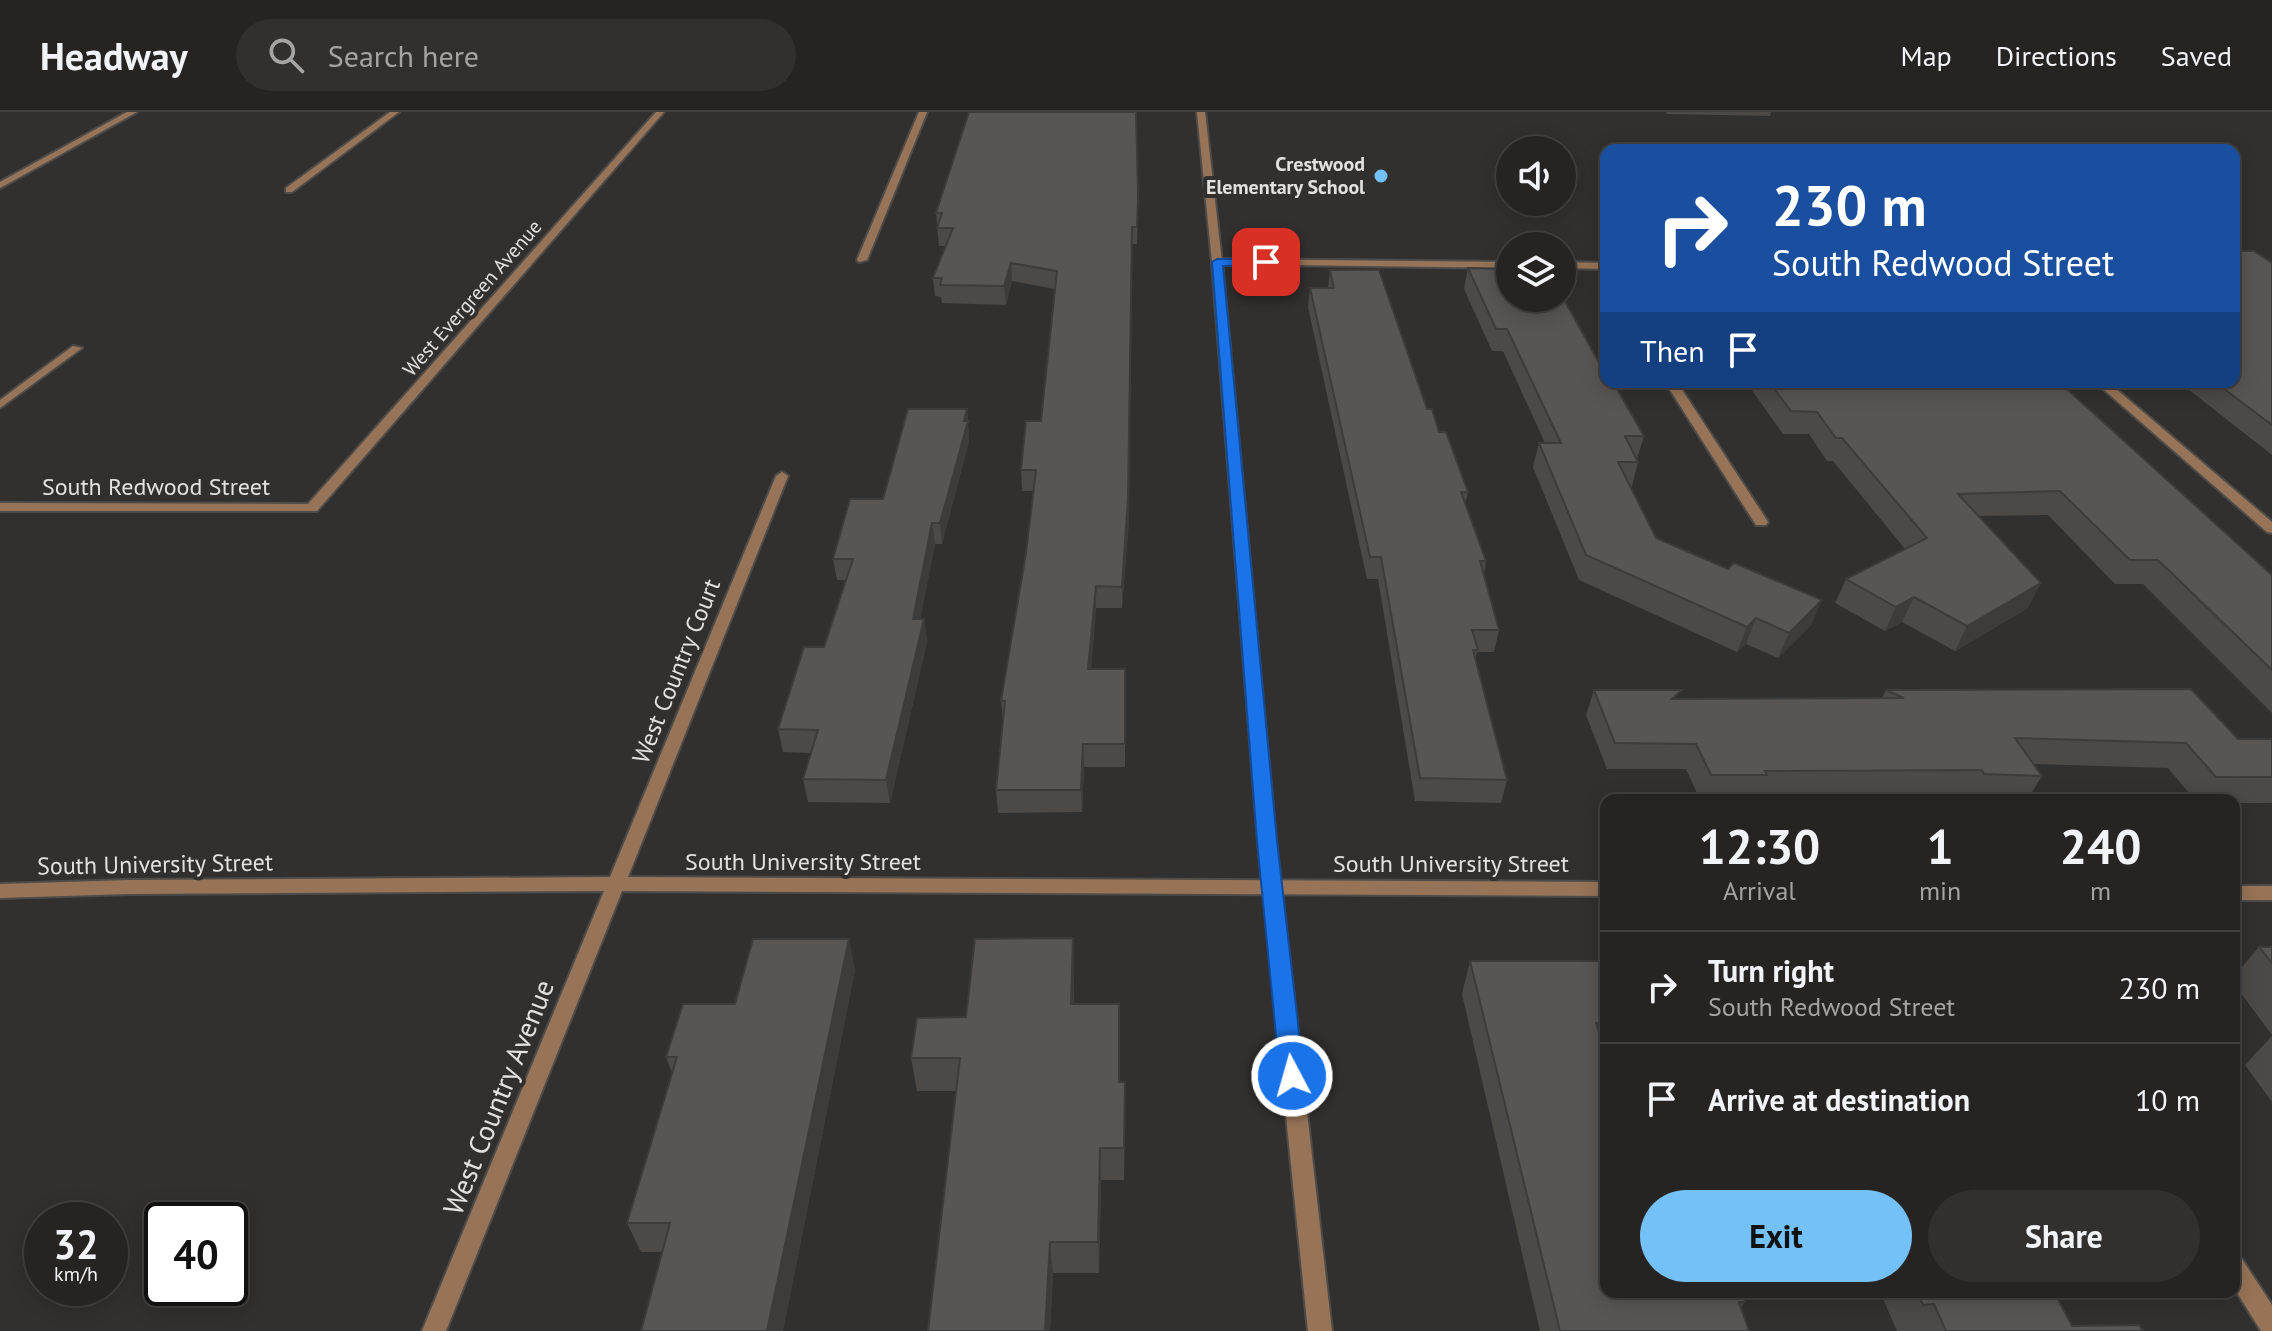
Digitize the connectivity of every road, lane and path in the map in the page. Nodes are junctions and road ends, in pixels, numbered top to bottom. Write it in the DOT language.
graph roads {
  1 [pos="133,112"];
  2 [pos="395,112"];
  3 [pos="660,112"];
  4 [pos="923,112"];
  5 [pos="1201,112"];
  6 [pos="0,185"];
  7 [pos="289,190"];
  8 [pos="862,260"];
  9 [pos="1217,262"];
  10 [pos="1496,265"];
  11 [pos="1576,265"];
  12 [pos="1600,266"];
  13 [pos="77,348"];
  14 [pos="1675,388"];
  15 [pos="2108,388"];
  16 [pos="0,405"];
  17 [pos="782,476"];
  18 [pos="0,507"];
  19 [pos="312,508"];
  20 [pos="1761,522"];
  21 [pos="2272,529"];
  22 [pos="614,884"];
  23 [pos="1272,886"];
  24 [pos="1600,889"];
  25 [pos="0,891"];
  26 [pos="2240,893"];
  27 [pos="2272,893"];
  28 [pos="2240,1276"];
  29 [pos="2272,1327"];
  30 [pos="434,1331"];
  31 [pos="1320,1331"];
  1 -- 6 [label="street"];
  2 -- 7 [label="street"];
  3 -- 19 [label="street, West Evergreen Avenue"];
  4 -- 8 [label="street"];
  5 -- 9 [label="street"];
  9 -- 10 [label="street"];
  9 -- 23 [label="street"];
  11 -- 12 [label="street"];
  13 -- 16 [label="street"];
  14 -- 20 [label="street"];
  15 -- 21 [label="street"];
  17 -- 22 [label="street, West Country Court"];
  18 -- 19 [label="street, South Redwood Street"];
  22 -- 23 [label="street, South University Street"];
  22 -- 25 [label="street, South University Street"];
  22 -- 30 [label="street, West Country Avenue"];
  23 -- 24 [label="street, South University Street"];
  23 -- 31 [label="street"];
  26 -- 27 [label="street"];
  28 -- 29 [label="street"];
}
